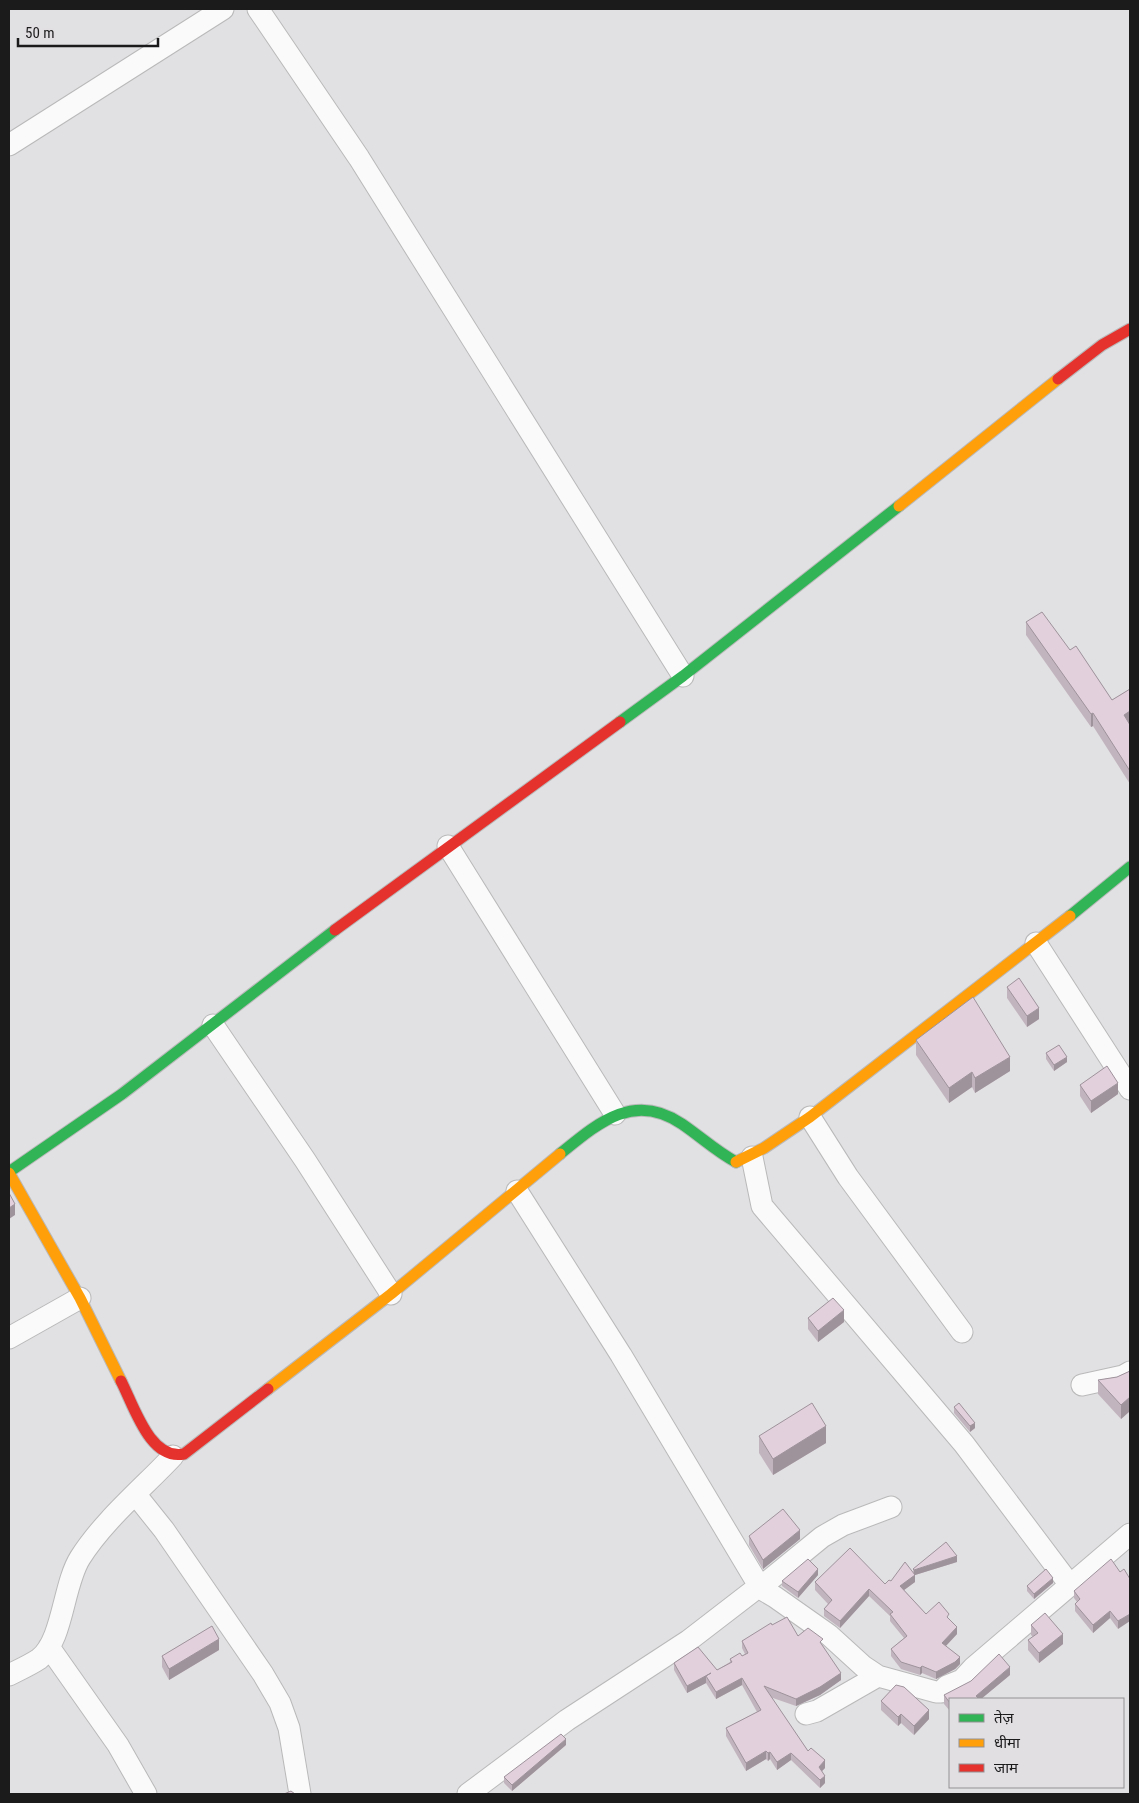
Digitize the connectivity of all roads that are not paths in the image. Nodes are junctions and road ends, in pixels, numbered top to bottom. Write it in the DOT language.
graph roads {
  1 [pos="223,9"];
  2 [pos="258,9"];
  3 [pos="9,145"];
  4 [pos="1130,329"];
  5 [pos="683,676"];
  6 [pos="448,846"];
  7 [pos="1130,866"];
  8 [pos="1036,943"];
  9 [pos="213,1025"];
  10 [pos="1130,1089"];
  11 [pos="615,1114"];
  12 [pos="810,1117"];
  13 [pos="752,1157"];
  14 [pos="9,1173"];
  15 [pos="517,1191"];
  16 [pos="391,1294"];
  17 [pos="80,1298"];
  18 [pos="962,1332"];
  19 [pos="9,1338"];
  20 [pos="1130,1372"];
  21 [pos="1082,1385"];
  22 [pos="173,1456"];
  23 [pos="136,1495"];
  24 [pos="891,1507"];
  25 [pos="1130,1534"];
  26 [pos="1070,1585"];
  27 [pos="760,1587"];
  28 [pos="49,1647"];
  29 [pos="9,1674"];
  30 [pos="878,1676"];
  31 [pos="806,1714"];
  32 [pos="146,1794"];
  33 [pos="300,1794"];
  34 [pos="468,1794"];
  1 -- 3 [label="street"];
  2 -- 5 [label="street"];
  4 -- 5 [label="street"];
  5 -- 6 [label="street"];
  6 -- 9 [label="street"];
  6 -- 11 [label="street"];
  7 -- 8 [label="street"];
  8 -- 10 [label="street"];
  8 -- 12 [label="street"];
  9 -- 14 [label="street"];
  9 -- 16 [label="street"];
  11 -- 13 [label="street"];
  11 -- 15 [label="street"];
  12 -- 13 [label="street"];
  12 -- 18 [label="street"];
  13 -- 26 [label="street"];
  14 -- 17 [label="street"];
  15 -- 16 [label="street"];
  15 -- 27 [label="street"];
  16 -- 22 [label="street"];
  17 -- 19 [label="street"];
  17 -- 22 [label="street"];
  20 -- 21 [label="street"];
  22 -- 23 [label="street"];
  23 -- 28 [label="street"];
  23 -- 33 [label="street"];
  24 -- 27 [label="street"];
  25 -- 26 [label="street"];
  26 -- 30 [label="street"];
  27 -- 30 [label="street"];
  27 -- 34 [label="street"];
  28 -- 29 [label="street"];
  28 -- 32 [label="street"];
  30 -- 31 [label="street"];
}
